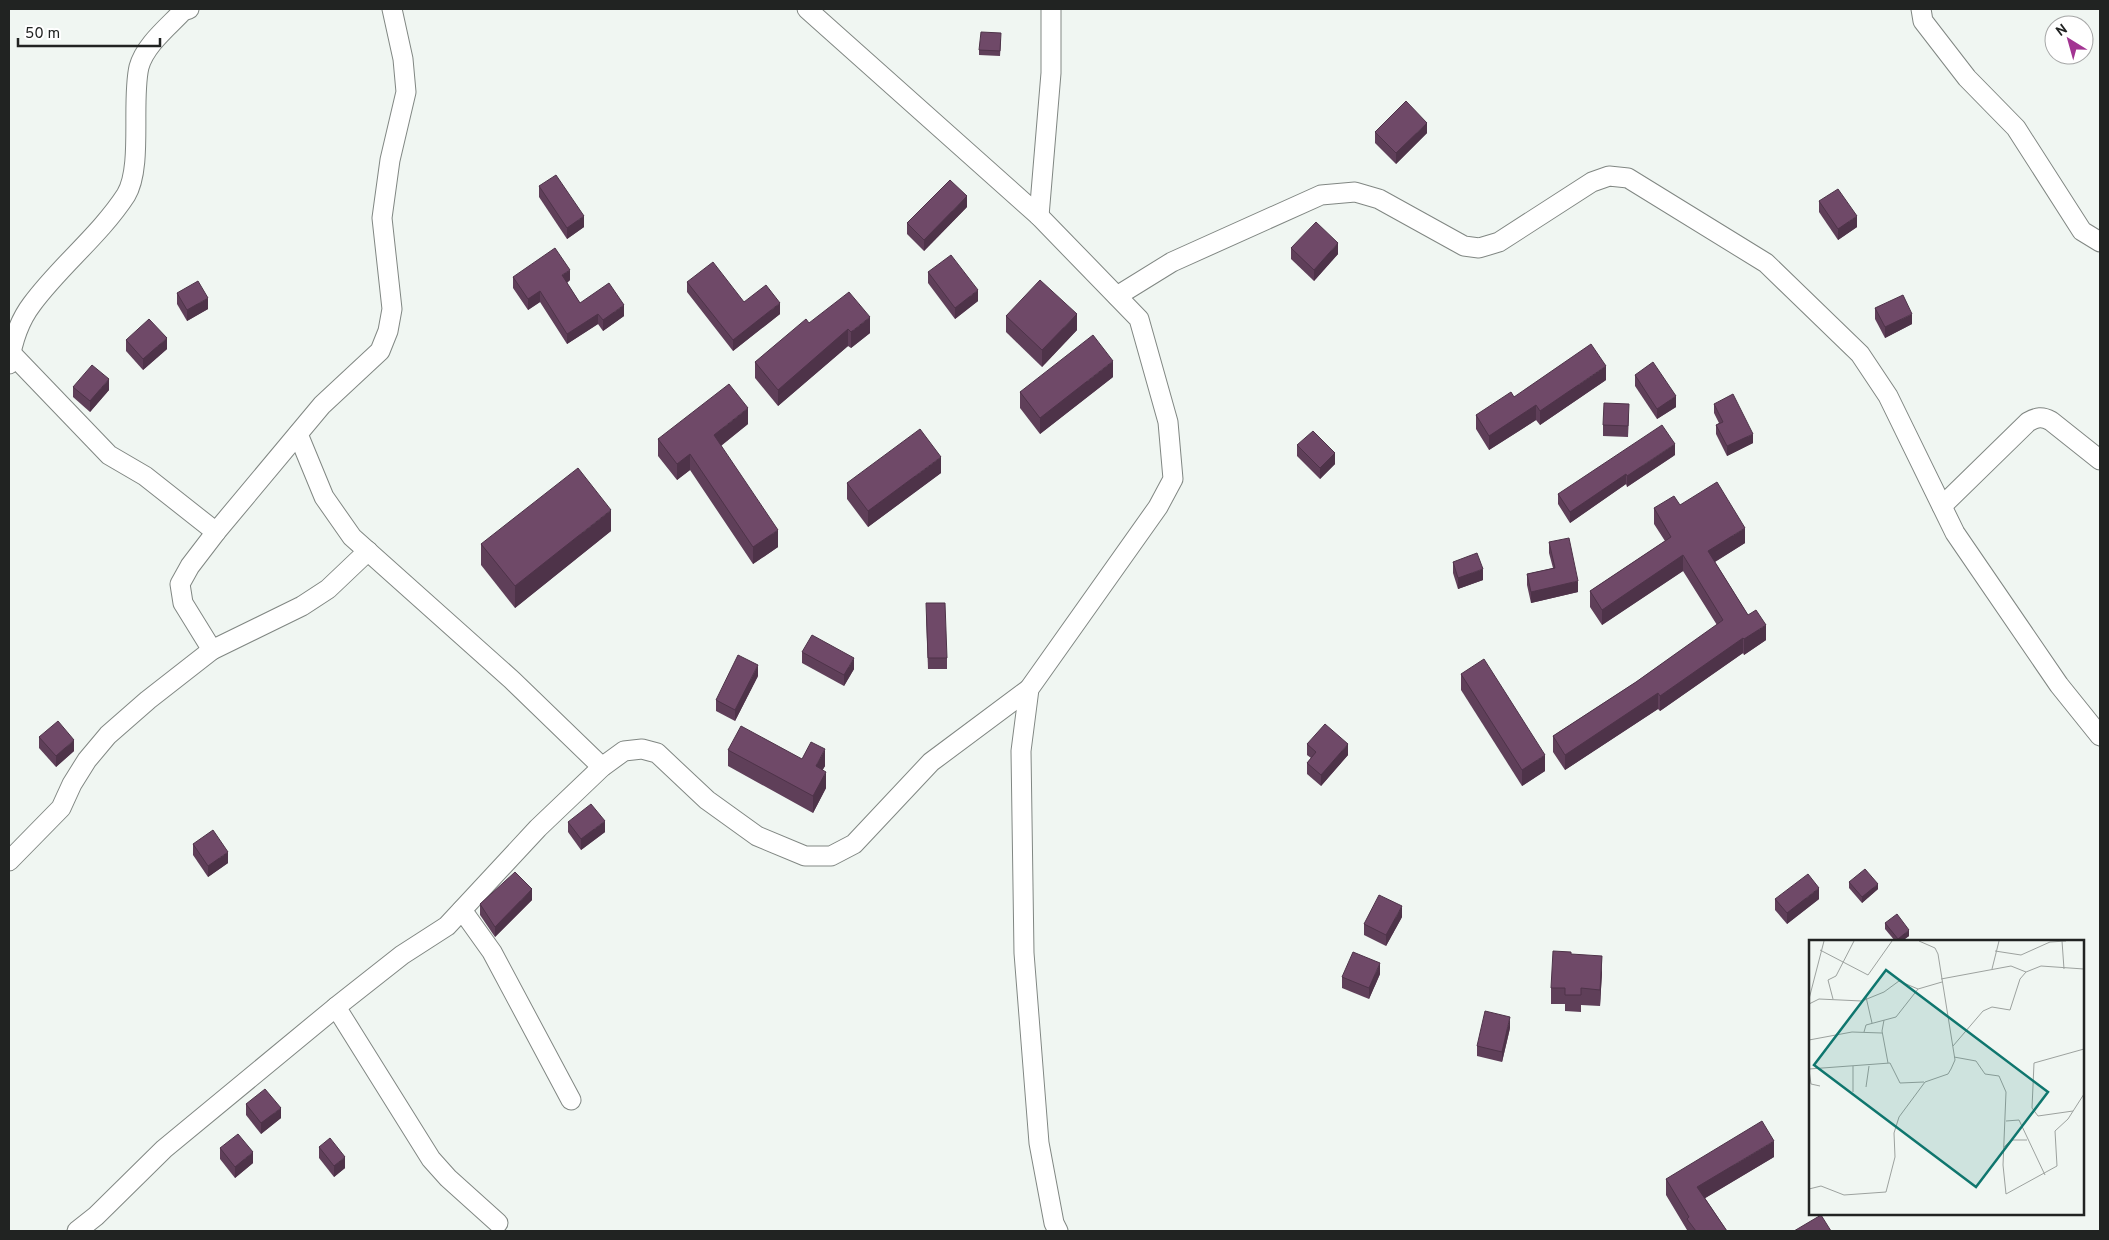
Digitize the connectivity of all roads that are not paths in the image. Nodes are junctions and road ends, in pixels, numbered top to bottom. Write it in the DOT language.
graph roads {
  1 [pos="189,9"];
  2 [pos="392,9"];
  3 [pos="807,9"];
  4 [pos="1050,9"];
  5 [pos="1921,9"];
  6 [pos="1039,216"];
  7 [pos="2100,242"];
  8 [pos="1117,296"];
  9 [pos="10,358"];
  10 [pos="298,434"];
  11 [pos="2100,460"];
  12 [pos="1942,506"];
  13 [pos="216,532"];
  14 [pos="368,551"];
  15 [pos="212,650"];
  16 [pos="1029,689"];
  17 [pos="2098,727"];
  18 [pos="602,767"];
  19 [pos="9,861"];
  20 [pos="462,910"];
  21 [pos="336,1007"];
  22 [pos="571,1100"];
  23 [pos="498,1223"];
  24 [pos="77,1231"];
  25 [pos="1058,1231"];
  1 -- 9 [label="street"];
  2 -- 10 [label="street"];
  3 -- 6 [label="street"];
  4 -- 6 [label="street"];
  5 -- 7 [label="street"];
  6 -- 8 [label="street"];
  8 -- 12 [label="street"];
  8 -- 16 [label="street"];
  9 -- 13 [label="street"];
  10 -- 13 [label="street"];
  10 -- 14 [label="street"];
  11 -- 12 [label="street"];
  12 -- 17 [label="street"];
  13 -- 15 [label="street"];
  14 -- 15 [label="street"];
  14 -- 18 [label="street"];
  15 -- 19 [label="street"];
  16 -- 18 [label="street"];
  16 -- 25 [label="street"];
  18 -- 20 [label="street"];
  20 -- 21 [label="street"];
  20 -- 22 [label="street"];
  21 -- 23 [label="street"];
  21 -- 24 [label="street"];
}
